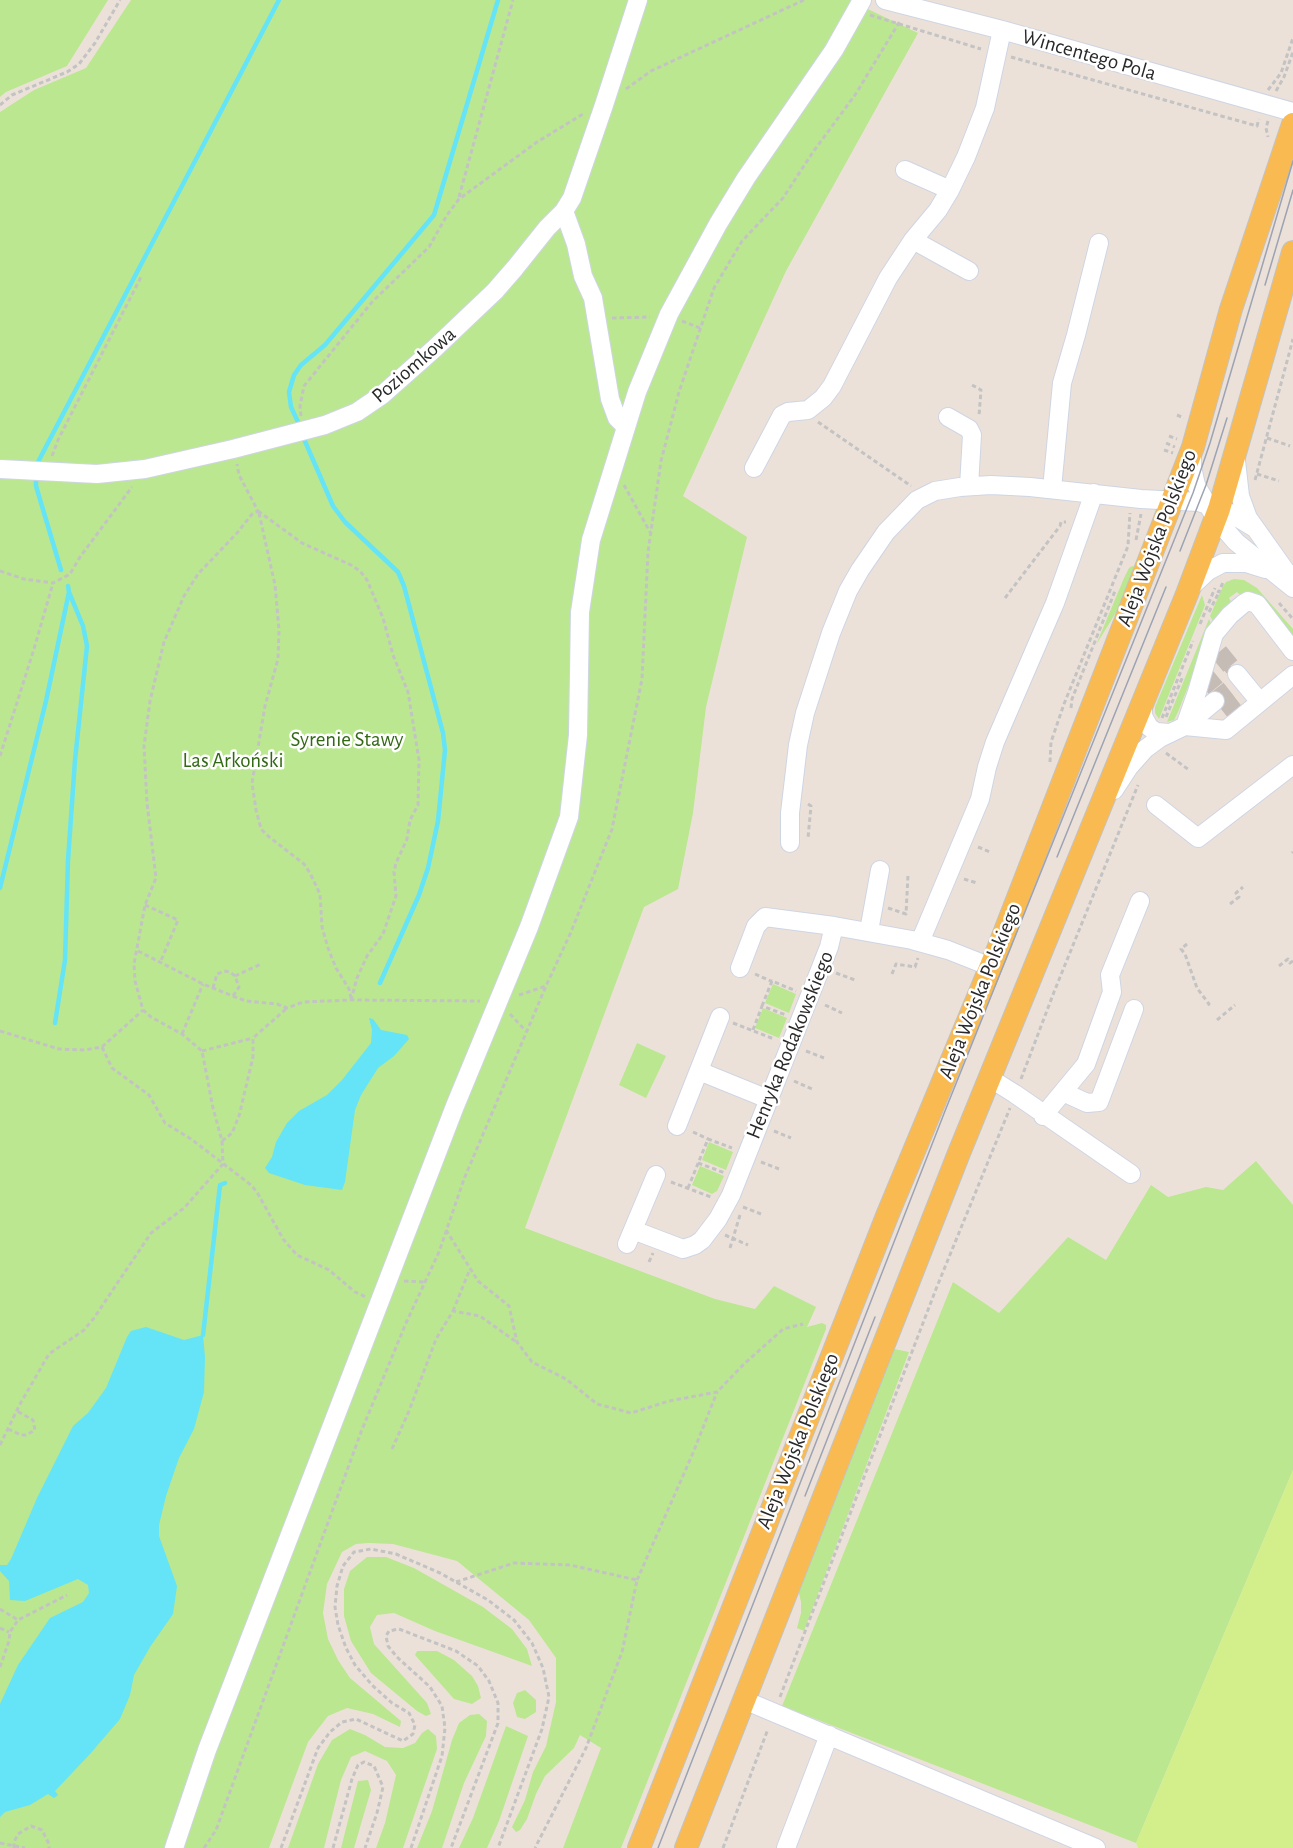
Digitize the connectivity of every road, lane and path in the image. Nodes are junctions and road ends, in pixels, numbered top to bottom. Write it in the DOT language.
graph roads {
  1 [pos="120,0"];
  2 [pos="513,0"];
  3 [pos="638,0"];
  4 [pos="804,0"];
  5 [pos="885,0"];
  6 [pos="859,5"];
  7 [pos="909,6"];
  8 [pos="898,25"];
  9 [pos="1002,30"];
  10 [pos="1293,38"];
  11 [pos="1292,52"];
  12 [pos="998,54"];
  13 [pos="1266,96"];
  14 [pos="1275,96"];
  15 [pos="0,105"];
  16 [pos="604,105"];
  17 [pos="1293,112"];
  18 [pos="1261,113"];
  19 [pos="1268,120"];
  20 [pos="1293,124"];
  21 [pos="1266,128"];
  22 [pos="905,170"];
  23 [pos="950,190"];
  24 [pos="459,199"];
  25 [pos="564,211"];
  26 [pos="913,240"];
  27 [pos="1099,243"];
  28 [pos="1293,252"];
  29 [pos="969,271"];
  30 [pos="142,275"];
  31 [pos="596,309"];
  32 [pos="669,314"];
  33 [pos="1293,339"];
  34 [pos="972,385"];
  35 [pos="808,410"];
  36 [pos="948,417"];
  37 [pos="626,427"];
  38 [pos="303,431"];
  39 [pos="972,435"];
  40 [pos="1169,436"];
  41 [pos="1267,438"];
  42 [pos="1166,443"];
  43 [pos="1290,446"];
  44 [pos="1181,447"];
  45 [pos="233,449"];
  46 [pos="1164,450"];
  47 [pos="1235,454"];
  48 [pos="613,466"];
  49 [pos="754,468"];
  50 [pos="0,469"];
  51 [pos="145,469"];
  52 [pos="46,472"];
  53 [pos="1257,474"];
  54 [pos="1279,481"];
  55 [pos="1255,482"];
  56 [pos="969,486"];
  57 [pos="1052,489"];
  58 [pos="1094,493"];
  59 [pos="925,495"];
  60 [pos="1171,501"];
  61 [pos="1131,507"];
  62 [pos="258,511"];
  63 [pos="1131,512"];
  64 [pos="1213,514"];
  65 [pos="1141,515"];
  66 [pos="1073,522"];
  67 [pos="1253,527"];
  68 [pos="650,534"];
  69 [pos="1128,546"];
  70 [pos="1134,546"];
  71 [pos="0,571"];
  72 [pos="1285,578"];
  73 [pos="1218,581"];
  74 [pos="53,583"];
  75 [pos="1293,588"];
  76 [pos="1219,592"];
  77 [pos="1187,594"];
  78 [pos="1005,598"];
  79 [pos="1204,638"];
  80 [pos="1293,651"];
  81 [pos="1293,675"];
  82 [pos="1143,701"];
  83 [pos="1207,729"];
  84 [pos="1165,733"];
  85 [pos="0,756"];
  86 [pos="1049,765"];
  87 [pos="1293,765"];
  88 [pos="1189,770"];
  89 [pos="1141,778"];
  90 [pos="806,802"];
  91 [pos="1156,805"];
  92 [pos="1097,813"];
  93 [pos="808,838"];
  94 [pos="790,843"];
  95 [pos="880,870"];
  96 [pos="908,875"];
  97 [pos="937,881"];
  98 [pos="1244,887"];
  99 [pos="1140,901"];
  100 [pos="1230,904"];
  101 [pos="145,905"];
  102 [pos="879,906"];
  103 [pos="834,926"];
  104 [pos="869,932"];
  105 [pos="919,942"];
  106 [pos="1186,944"];
  107 [pos="138,951"];
  108 [pos="1293,961"];
  109 [pos="160,963"];
  110 [pos="261,964"];
  111 [pos="1279,966"];
  112 [pos="991,967"];
  113 [pos="740,968"];
  114 [pos="836,973"];
  115 [pos="892,974"];
  116 [pos="235,976"];
  117 [pos="759,976"];
  118 [pos="855,980"];
  119 [pos="772,981"];
  120 [pos="203,984"];
  121 [pos="546,986"];
  122 [pos="213,988"];
  123 [pos="233,996"];
  124 [pos="351,1000"];
  125 [pos="499,1001"];
  126 [pos="817,1001"];
  127 [pos="1235,1005"];
  128 [pos="762,1006"];
  129 [pos="1206,1006"];
  130 [pos="286,1008"];
  131 [pos="1134,1009"];
  132 [pos="143,1010"];
  133 [pos="842,1012"];
  134 [pos="720,1017"];
  135 [pos="799,1020"];
  136 [pos="1216,1020"];
  137 [pos="738,1025"];
  138 [pos="753,1030"];
  139 [pos="0,1031"];
  140 [pos="527,1032"];
  141 [pos="182,1034"];
  142 [pos="253,1038"];
  143 [pos="102,1047"];
  144 [pos="798,1048"];
  145 [pos="202,1051"];
  146 [pos="824,1058"];
  147 [pos="699,1071"];
  148 [pos="988,1079"];
  149 [pos="794,1081"];
  150 [pos="812,1089"];
  151 [pos="1063,1092"];
  152 [pos="1015,1094"];
  153 [pos="768,1099"];
  154 [pos="1043,1116"];
  155 [pos="677,1126"];
  156 [pos="774,1131"];
  157 [pos="695,1133"];
  158 [pos="791,1138"];
  159 [pos="708,1139"];
  160 [pos="222,1141"];
  161 [pos="754,1158"];
  162 [pos="698,1163"];
  163 [pos="223,1164"];
  164 [pos="779,1169"];
  165 [pos="1131,1174"];
  166 [pos="656,1175"];
  167 [pos="737,1179"];
  168 [pos="675,1183"];
  169 [pos="688,1188"];
  170 [pos="711,1197"];
  171 [pos="743,1207"];
  172 [pos="761,1214"];
  173 [pos="446,1230"];
  174 [pos="710,1230"];
  175 [pos="748,1245"];
  176 [pos="470,1269"];
  177 [pos="379,1301"];
  178 [pos="453,1311"];
  179 [pos="803,1324"];
  180 [pos="517,1342"];
  181 [pos="717,1392"];
  182 [pos="17,1411"];
  183 [pos="8,1429"];
  184 [pos="0,1445"];
  185 [pos="392,1449"];
  186 [pos="637,1580"];
  187 [pos="456,1582"];
  188 [pos="67,1595"];
  189 [pos="0,1609"];
  190 [pos="18,1620"];
  191 [pos="0,1628"];
  192 [pos="10,1632"];
  193 [pos="0,1667"];
  194 [pos="744,1700"];
  195 [pos="775,1713"];
  196 [pos="829,1735"];
  197 [pos="0,1843"];
  198 [pos="14,1847"];
  199 [pos="26,1848"];
  200 [pos="49,1848"];
  201 [pos="174,1848"];
  202 [pos="204,1848"];
  203 [pos="281,1848"];
  204 [pos="333,1848"];
  205 [pos="365,1848"];
  206 [pos="411,1848"];
  207 [pos="451,1848"];
  208 [pos="498,1848"];
  209 [pos="535,1848"];
  210 [pos="639,1848"];
  211 [pos="686,1848"];
  212 [pos="723,1848"];
  213 [pos="786,1848"];
  214 [pos="1096,1848"];
  1 -- 15 [label="path"];
  2 -- 24 [label="path"];
  3 -- 16 [label="street, Poziomkowa"];
  4 -- 16 [label="path"];
  5 -- 7 [label="street, Wincentego Pola"];
  6 -- 8 [label="path"];
  6 -- 32 [label="street"];
  7 -- 8 [label="path"];
  7 -- 9 [label="street, Wincentego Pola"];
  8 -- 12 [label="path"];
  8 -- 68 [label="path"];
  9 -- 12 [label="street"];
  9 -- 17 [label="street, Wincentego Pola"];
  10 -- 11 [label="path"];
  11 -- 13 [label="path"];
  11 -- 14 [label="path"];
  12 -- 18 [label="path"];
  12 -- 23 [label="street"];
  16 -- 24 [label="path"];
  16 -- 25 [label="street, Poziomkowa"];
  19 -- 21 [label="path"];
  20 -- 44 [label="main road, Aleja Wojska Polskiego"];
  22 -- 23 [label="street"];
  23 -- 26 [label="street"];
  24 -- 38 [label="path"];
  25 -- 31 [label="street"];
  25 -- 38 [label="street, Poziomkowa"];
  26 -- 29 [label="street"];
  26 -- 35 [label="street"];
  27 -- 57 [label="street"];
  28 -- 47 [label="main road, Aleja Wojska Polskiego"];
  30 -- 52 [label="path"];
  31 -- 32 [label="path"];
  31 -- 37 [label="street"];
  32 -- 37 [label="street"];
  33 -- 41 [label="path"];
  34 -- 39 [label="path"];
  35 -- 49 [label="street"];
  35 -- 59 [label="path"];
  36 -- 39 [label="street"];
  37 -- 48 [label="street"];
  38 -- 45 [label="street, Poziomkowa"];
  39 -- 56 [label="street"];
  40 -- 44 [label="path"];
  41 -- 43 [label="path"];
  41 -- 53 [label="path"];
  42 -- 44 [label="path"];
  44 -- 46 [label="path"];
  44 -- 60 [label="main road, Aleja Wojska Polskiego"];
  44 -- 64 [label="street, Aleja Wojska Polskiego"];
  45 -- 51 [label="street, Poziomkowa"];
  45 -- 62 [label="path"];
  47 -- 64 [label="main road, Aleja Wojska Polskiego"];
  47 -- 67 [label="street"];
  48 -- 68 [label="path"];
  48 -- 125 [label="street"];
  50 -- 52 [label="street, Poziomkowa"];
  51 -- 52 [label="street, Poziomkowa"];
  51 -- 74 [label="path"];
  53 -- 54 [label="path"];
  53 -- 55 [label="path"];
  56 -- 57 [label="street"];
  56 -- 59 [label="street"];
  57 -- 58 [label="street"];
  58 -- 60 [label="street"];
  58 -- 105 [label="street"];
  59 -- 94 [label="street"];
  60 -- 64 [label="street, Aleja Wojska Polskiego"];
  60 -- 112 [label="main road, Aleja Wojska Polskiego"];
  61 -- 63 [label="path"];
  62 -- 101 [label="path"];
  62 -- 124 [label="path"];
  62 -- 124 [label="path"];
  63 -- 65 [label="path"];
  63 -- 69 [label="path"];
  64 -- 67 [label="street"];
  64 -- 72 [label="street"];
  64 -- 77 [label="main road, Aleja Wojska Polskiego"];
  66 -- 78 [label="path"];
  67 -- 72 [label="street"];
  68 -- 121 [label="path"];
  69 -- 70 [label="path"];
  69 -- 86 [label="path"];
  71 -- 74 [label="path"];
  72 -- 75 [label="street"];
  72 -- 77 [label="street"];
  73 -- 79 [label="path"];
  74 -- 85 [label="path"];
  76 -- 79 [label="path"];
  77 -- 82 [label="main road, Aleja Wojska Polskiego"];
  79 -- 80 [label="street"];
  79 -- 84 [label="path"];
  79 -- 84 [label="street"];
  81 -- 83 [label="street"];
  82 -- 84 [label="street"];
  82 -- 92 [label="main road, Aleja Wojska Polskiego"];
  83 -- 84 [label="street"];
  83 -- 84 [label="street"];
  84 -- 88 [label="path"];
  84 -- 92 [label="street"];
  87 -- 91 [label="street"];
  89 -- 152 [label="path"];
  90 -- 93 [label="path"];
  92 -- 148 [label="main road, Aleja Wojska Polskiego"];
  95 -- 104 [label="street"];
  96 -- 102 [label="path"];
  97 -- 105 [label="street"];
  98 -- 100 [label="path"];
  99 -- 151 [label="street"];
  101 -- 107 [label="path"];
  101 -- 109 [label="path"];
  103 -- 104 [label="street, Henryka Rodakowskiego"];
  103 -- 113 [label="street"];
  103 -- 126 [label="street, Henryka Rodakowskiego"];
  104 -- 105 [label="street, Henryka Rodakowskiego"];
  105 -- 112 [label="street, Henryka Rodakowskiego"];
  105 -- 115 [label="path"];
  106 -- 129 [label="path"];
  107 -- 109 [label="path"];
  107 -- 132 [label="path"];
  108 -- 111 [label="path"];
  109 -- 120 [label="path"];
  110 -- 116 [label="path"];
  112 -- 210 [label="main road, Aleja Wojska Polskiego"];
  114 -- 118 [label="path"];
  116 -- 122 [label="path"];
  116 -- 123 [label="path"];
  117 -- 119 [label="path"];
  119 -- 126 [label="path"];
  119 -- 128 [label="path"];
  120 -- 122 [label="path"];
  120 -- 141 [label="path"];
  121 -- 125 [label="path"];
  121 -- 140 [label="path"];
  122 -- 123 [label="path"];
  123 -- 130 [label="path"];
  124 -- 125 [label="path"];
  124 -- 130 [label="path"];
  125 -- 140 [label="path"];
  125 -- 177 [label="street"];
  126 -- 133 [label="path"];
  126 -- 135 [label="street, Henryka Rodakowskiego"];
  127 -- 136 [label="path"];
  128 -- 135 [label="path"];
  128 -- 138 [label="path"];
  130 -- 142 [label="path"];
  131 -- 151 [label="street"];
  132 -- 141 [label="path"];
  132 -- 143 [label="path"];
  134 -- 147 [label="street"];
  135 -- 144 [label="street, Henryka Rodakowskiego"];
  137 -- 138 [label="path"];
  138 -- 144 [label="path"];
  139 -- 143 [label="path"];
  140 -- 173 [label="path"];
  141 -- 145 [label="path"];
  142 -- 145 [label="path"];
  142 -- 160 [label="path"];
  143 -- 163 [label="path"];
  144 -- 146 [label="path"];
  144 -- 153 [label="street, Henryka Rodakowskiego"];
  145 -- 160 [label="path"];
  147 -- 153 [label="street"];
  147 -- 155 [label="street"];
  148 -- 152 [label="street"];
  148 -- 194 [label="main road, Aleja Wojska Polskiego"];
  149 -- 150 [label="path"];
  151 -- 154 [label="street"];
  152 -- 154 [label="street"];
  152 -- 195 [label="path"];
  153 -- 161 [label="street, Henryka Rodakowskiego"];
  154 -- 165 [label="street"];
  156 -- 158 [label="path"];
  157 -- 159 [label="path"];
  159 -- 161 [label="path"];
  159 -- 162 [label="path"];
  160 -- 163 [label="path"];
  161 -- 164 [label="path"];
  161 -- 167 [label="street, Henryka Rodakowskiego"];
  162 -- 167 [label="path"];
  162 -- 169 [label="path"];
  163 -- 177 [label="path"];
  163 -- 182 [label="path"];
  166 -- 174 [label="street, Henryka Rodakowskiego"];
  167 -- 174 [label="street, Henryka Rodakowskiego"];
  168 -- 169 [label="path"];
  169 -- 170 [label="path"];
  171 -- 172 [label="path"];
  173 -- 176 [label="path"];
  173 -- 202 [label="path"];
  174 -- 175 [label="path"];
  176 -- 178 [label="path"];
  176 -- 180 [label="path"];
  177 -- 201 [label="street"];
  178 -- 180 [label="path"];
  178 -- 185 [label="path"];
  179 -- 181 [label="path"];
  180 -- 181 [label="path"];
  181 -- 186 [label="path"];
  182 -- 183 [label="path"];
  182 -- 183 [label="path"];
  183 -- 184 [label="path"];
  186 -- 187 [label="path"];
  186 -- 209 [label="path"];
  187 -- 203 [label="path"];
  187 -- 208 [label="path"];
  188 -- 190 [label="path"];
  189 -- 190 [label="path"];
  190 -- 192 [label="path"];
  191 -- 192 [label="path"];
  192 -- 193 [label="path"];
  194 -- 195 [label="street"];
  194 -- 211 [label="main road, Aleja Wojska Polskiego"];
  195 -- 196 [label="street"];
  195 -- 212 [label="path"];
  196 -- 213 [label="street"];
  196 -- 214 [label="street"];
  197 -- 198 [label="path"];
  198 -- 199 [label="path"];
  198 -- 200 [label="path"];
  204 -- 205 [label="path"];
  206 -- 207 [label="path"];
}
